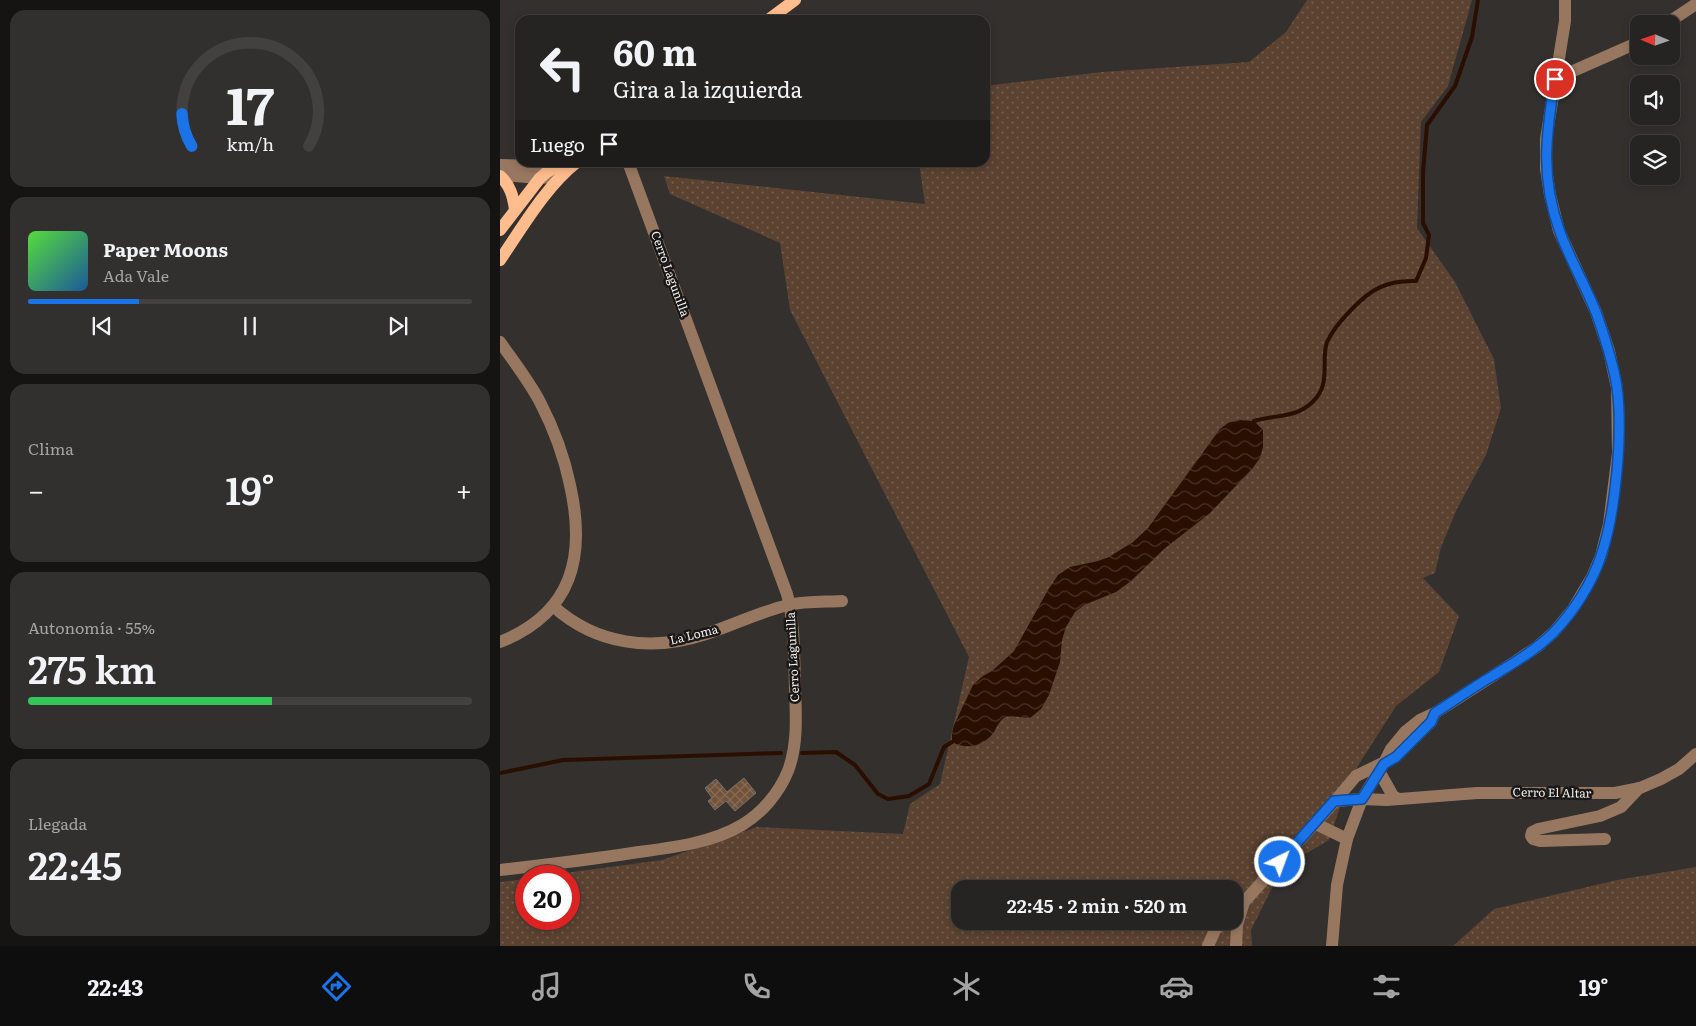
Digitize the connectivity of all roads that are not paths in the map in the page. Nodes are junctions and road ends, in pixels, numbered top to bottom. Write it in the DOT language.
graph roads {
  1 [pos="795,0"];
  2 [pos="1564,0"];
  3 [pos="1696,4"];
  4 [pos="775,15"];
  5 [pos="1680,15"];
  6 [pos="1630,46"];
  7 [pos="1555,79"];
  8 [pos="500,164"];
  9 [pos="515,165"];
  10 [pos="560,167"];
  11 [pos="561,167"];
  12 [pos="630,167"];
  13 [pos="500,176"];
  14 [pos="540,178"];
  15 [pos="515,209"];
  16 [pos="500,230"];
  17 [pos="500,260"];
  18 [pos="500,342"];
  19 [pos="842,601"];
  20 [pos="790,604"];
  21 [pos="553,606"];
  22 [pos="500,642"];
  23 [pos="1696,754"];
  24 [pos="1381,767"];
  25 [pos="1640,788"];
  26 [pos="1397,798"];
  27 [pos="1362,799"];
  28 [pos="1334,801"];
  29 [pos="1314,824"];
  30 [pos="1347,839"];
  31 [pos="1605,839"];
  32 [pos="500,870"];
  33 [pos="1245,900"];
  34 [pos="1215,930"];
  35 [pos="1208,946"];
  36 [pos="1236,946"];
  37 [pos="1332,946"];
  1 -- 4 [label="main road"];
  2 -- 7 [label="street"];
  3 -- 5 [label="street"];
  6 -- 7 [label="street"];
  7 -- 24 [label="street"];
  8 -- 9 [label="street"];
  10 -- 14 [label="main road"];
  11 -- 17 [label="main road"];
  12 -- 20 [label="street, Cerro Lagunilla"];
  13 -- 14 [label="street"];
  13 -- 15 [label="main road"];
  14 -- 15 [label="main road"];
  15 -- 16 [label="main road"];
  18 -- 21 [label="street"];
  19 -- 20 [label="street, La Loma"];
  20 -- 21 [label="street, La Loma"];
  20 -- 32 [label="street, Cerro Lagunilla"];
  21 -- 22 [label="street"];
  23 -- 25 [label="street, Cerro El Altar"];
  24 -- 26 [label="street"];
  24 -- 27 [label="street"];
  24 -- 28 [label="street"];
  25 -- 26 [label="street, Cerro El Altar"];
  25 -- 31 [label="street"];
  26 -- 27 [label="street, Cerro El Altar"];
  27 -- 28 [label="street, Cerro El Altar"];
  27 -- 30 [label="street"];
  28 -- 29 [label="street"];
  29 -- 30 [label="street"];
  29 -- 33 [label="street"];
  30 -- 37 [label="street"];
  33 -- 36 [label="street"];
  34 -- 35 [label="street"];
}
